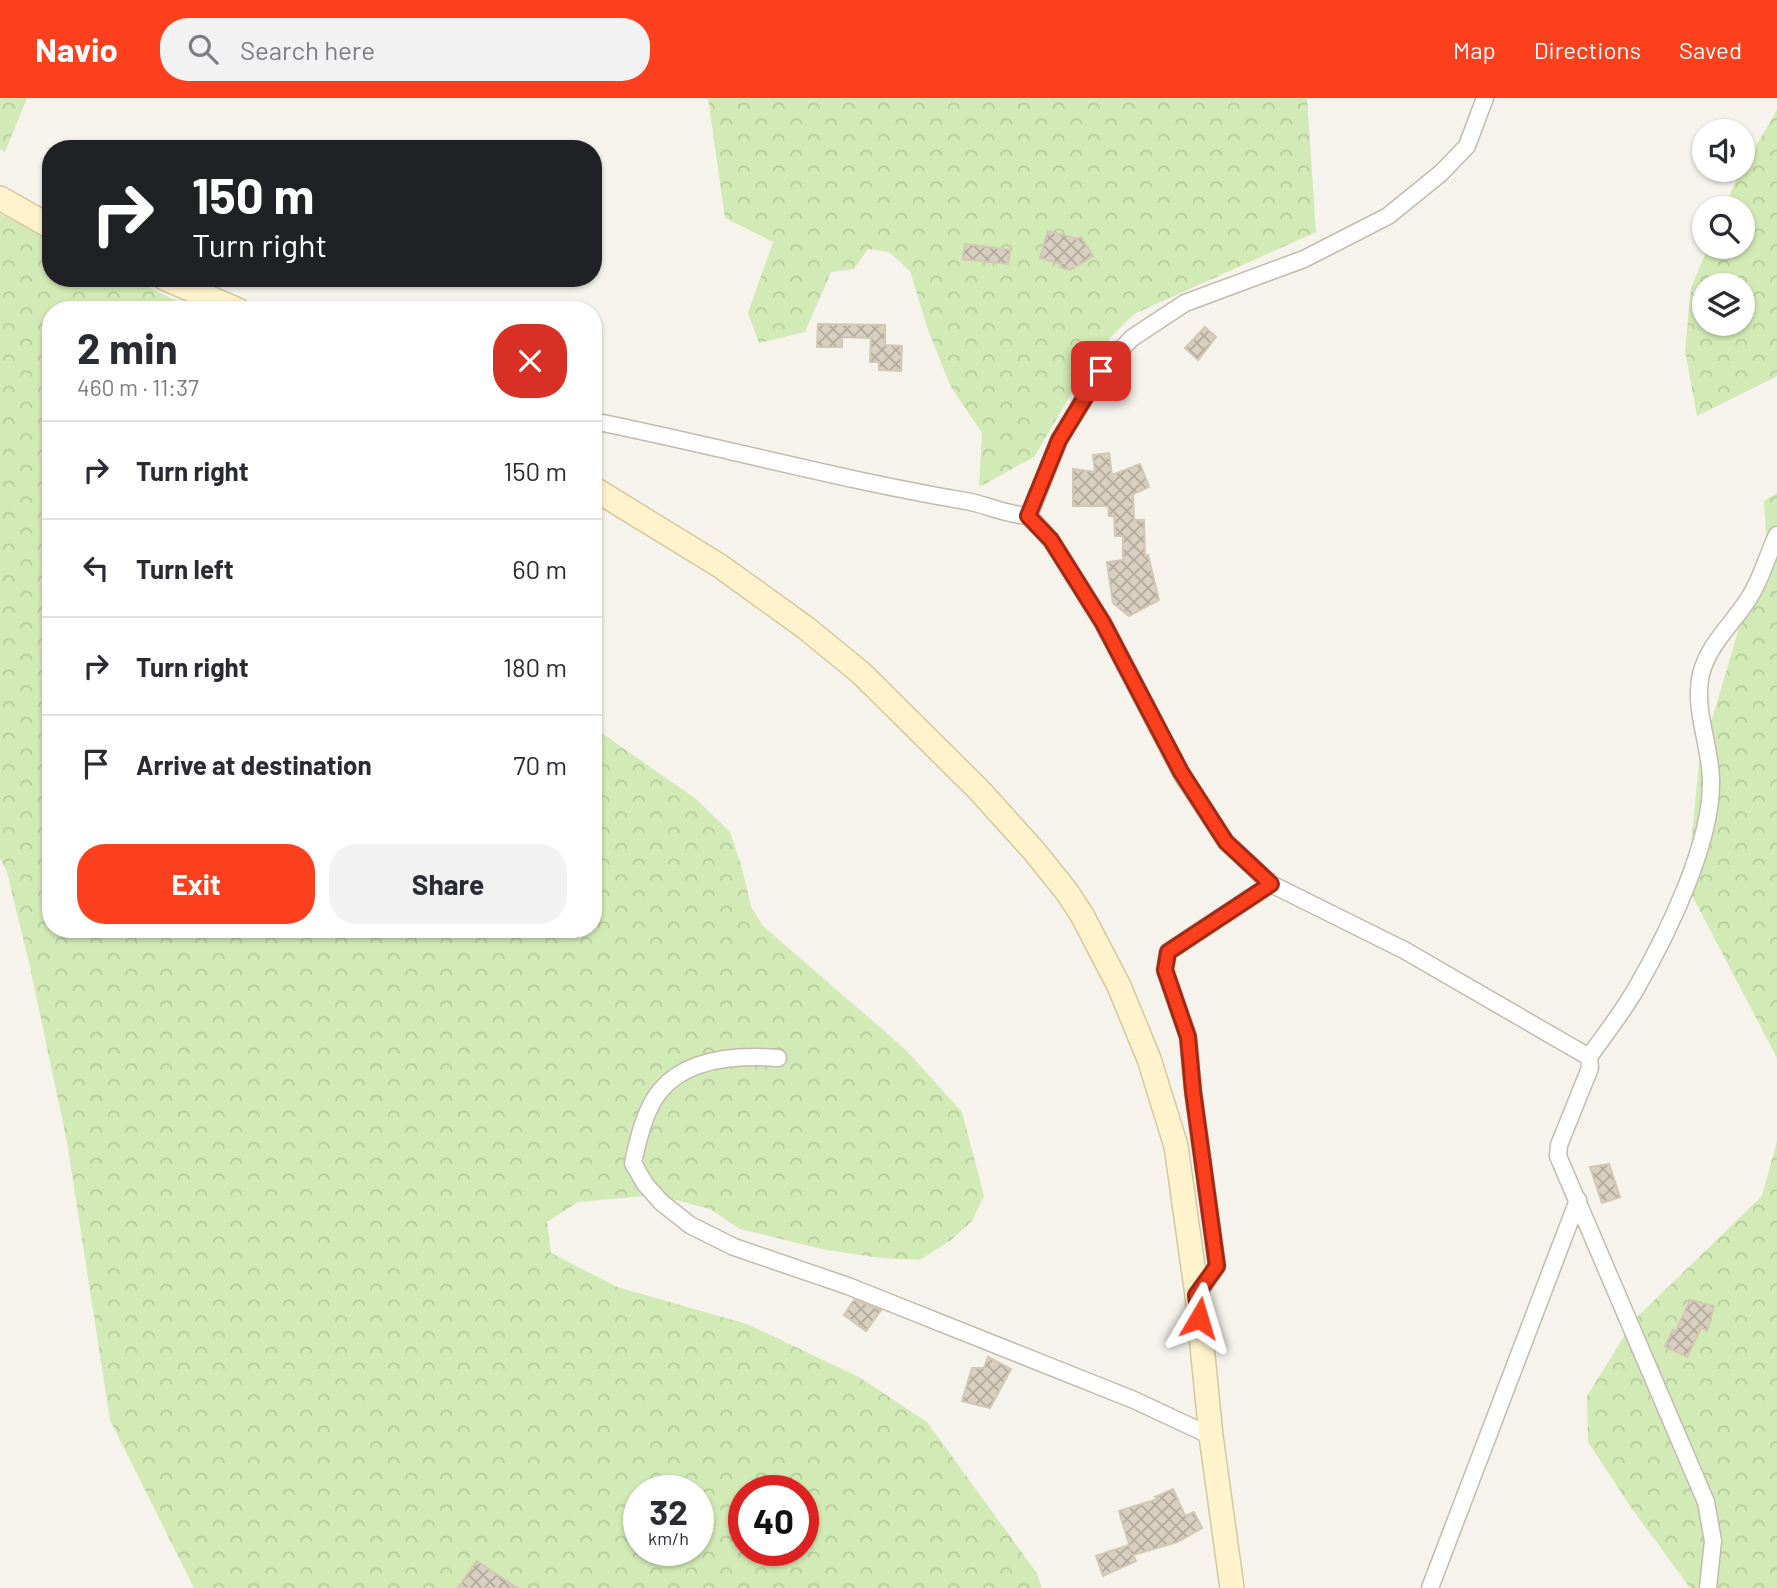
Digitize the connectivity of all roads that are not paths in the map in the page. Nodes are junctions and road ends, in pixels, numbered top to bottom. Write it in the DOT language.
graph roads {
  1 [pos="1485,98"];
  2 [pos="0,198"];
  3 [pos="42,222"];
  4 [pos="185,287"];
  5 [pos="217,301"];
  6 [pos="602,423"];
  7 [pos="602,494"];
  8 [pos="1028,516"];
  9 [pos="1777,535"];
  10 [pos="1271,884"];
  11 [pos="1589,1057"];
  12 [pos="778,1058"];
  13 [pos="1578,1200"];
  14 [pos="1196,1295"];
  15 [pos="1211,1436"];
  16 [pos="1232,1588"];
  17 [pos="1430,1588"];
  18 [pos="1708,1588"];
  1 -- 8 [label="street"];
  2 -- 3 [label="street"];
  4 -- 5 [label="street"];
  6 -- 8 [label="street"];
  7 -- 14 [label="street"];
  8 -- 10 [label="street"];
  9 -- 11 [label="street"];
  10 -- 11 [label="street"];
  10 -- 14 [label="street"];
  11 -- 13 [label="street"];
  12 -- 15 [label="street"];
  13 -- 17 [label="street"];
  13 -- 18 [label="street"];
  14 -- 15 [label="street"];
  15 -- 16 [label="street"];
}
